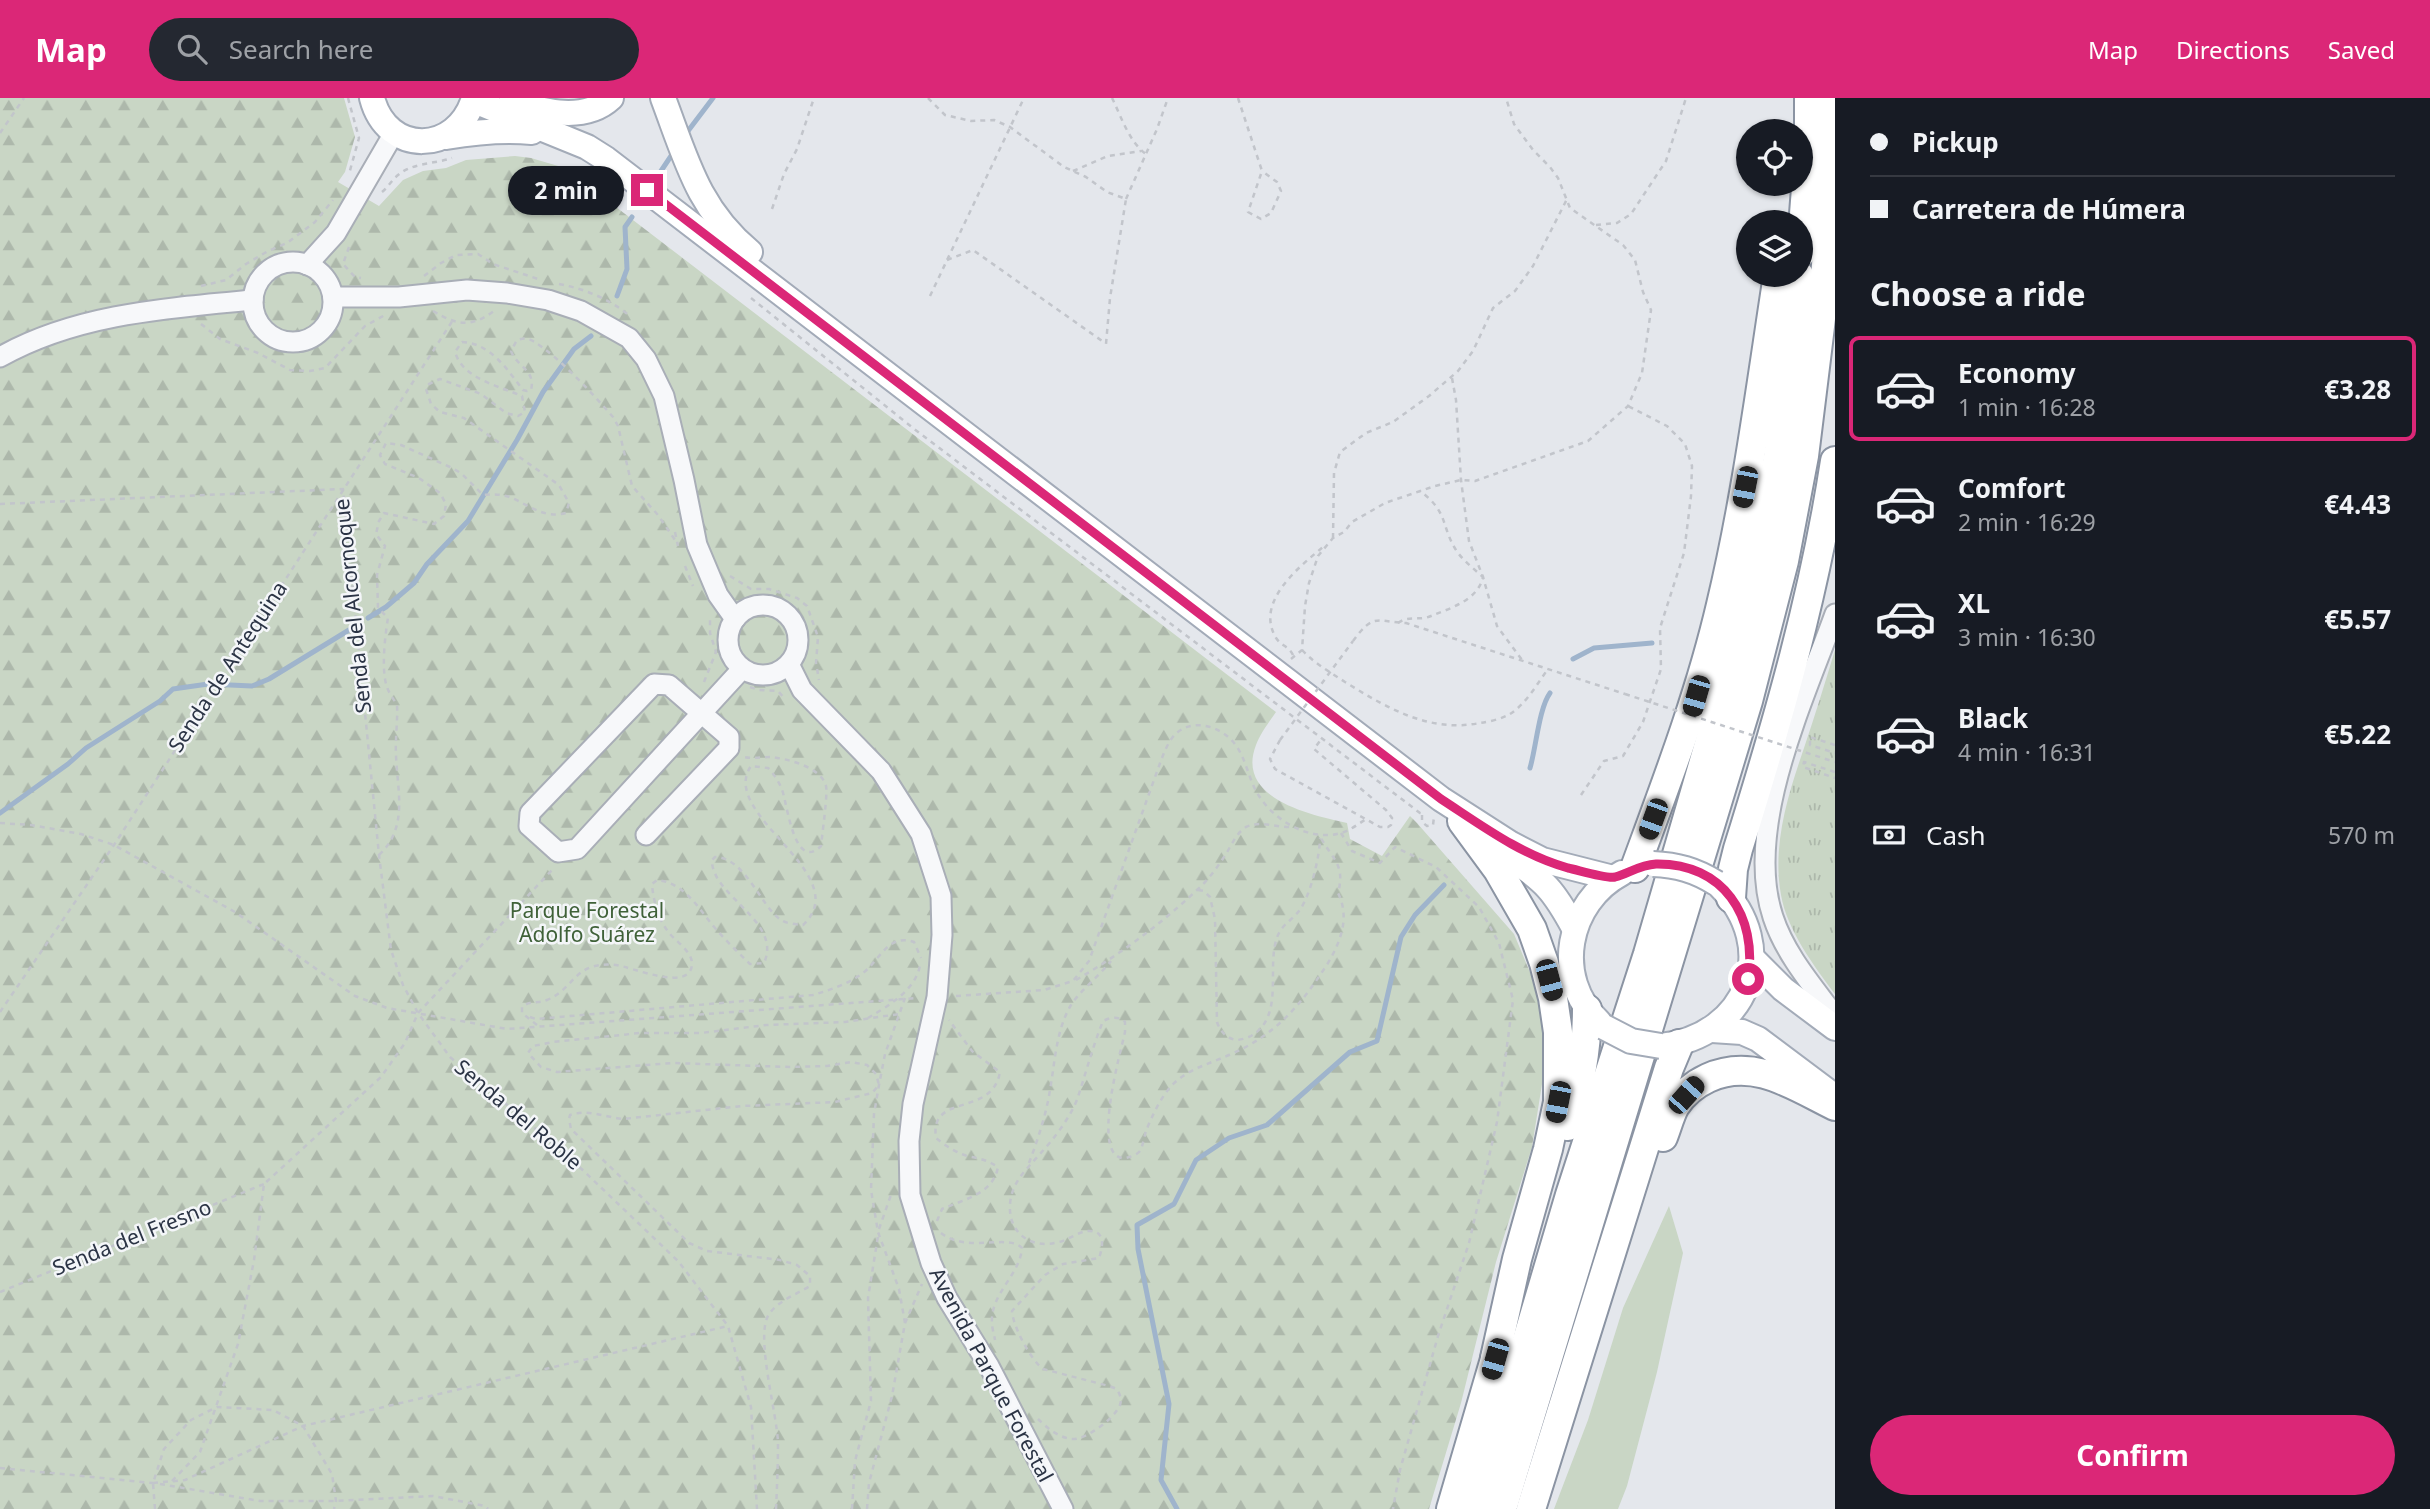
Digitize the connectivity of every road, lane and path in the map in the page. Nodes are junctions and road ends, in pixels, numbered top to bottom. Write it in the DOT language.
graph roads {
  1 [pos="24,98"];
  2 [pos="348,98"];
  3 [pos="372,98"];
  4 [pos="475,98"];
  5 [pos="500,98"];
  6 [pos="611,98"];
  7 [pos="663,98"];
  8 [pos="814,98"];
  9 [pos="928,98"];
  10 [pos="1024,98"];
  11 [pos="1112,98"];
  12 [pos="1168,98"];
  13 [pos="1506,98"];
  14 [pos="1686,98"];
  15 [pos="1798,98"];
  16 [pos="1809,98"];
  17 [pos="1835,98"];
  18 [pos="1239,99"];
  19 [pos="1797,119"];
  20 [pos="1010,127"];
  21 [pos="0,133"];
  22 [pos="394,133"];
  23 [pos="562,136"];
  24 [pos="447,148"];
  25 [pos="1141,151"];
  26 [pos="1146,155"];
  27 [pos="356,171"];
  28 [pos="1073,171"];
  29 [pos="1262,171"];
  30 [pos="382,185"];
  31 [pos="337,195"];
  32 [pos="1126,199"];
  33 [pos="1567,199"];
  34 [pos="772,209"];
  35 [pos="1805,210"];
  36 [pos="1596,225"];
  37 [pos="352,240"];
  38 [pos="947,260"];
  39 [pos="307,265"];
  40 [pos="424,276"];
  41 [pos="367,278"];
  42 [pos="545,281"];
  43 [pos="558,283"];
  44 [pos="1776,287"];
  45 [pos="1798,287"];
  46 [pos="930,296"];
  47 [pos="333,297"];
  48 [pos="253,299"];
  49 [pos="752,299"];
  50 [pos="194,306"];
  51 [pos="802,309"];
  52 [pos="496,310"];
  53 [pos="433,311"];
  54 [pos="392,312"];
  55 [pos="453,320"];
  56 [pos="635,321"];
  57 [pos="0,357"];
  58 [pos="1452,378"];
  59 [pos="1628,406"];
  60 [pos="1835,461"];
  61 [pos="1461,480"];
  62 [pos="343,489"];
  63 [pos="1420,491"];
  64 [pos="0,504"];
  65 [pos="674,529"];
  66 [pos="1333,538"];
  67 [pos="677,542"];
  68 [pos="681,554"];
  69 [pos="685,565"];
  70 [pos="726,573"];
  71 [pos="1483,577"];
  72 [pos="694,587"];
  73 [pos="705,609"];
  74 [pos="1835,614"];
  75 [pos="734,619"];
  76 [pos="1398,623"];
  77 [pos="1302,650"];
  78 [pos="1292,658"];
  79 [pos="1522,660"];
  80 [pos="1289,663"];
  81 [pos="789,664"];
  82 [pos="1548,669"];
  83 [pos="745,678"];
  84 [pos="718,694"];
  85 [pos="811,699"];
  86 [pos="701,712"];
  87 [pos="1810,729"];
  88 [pos="1327,733"];
  89 [pos="1322,739"];
  90 [pos="1835,745"];
  91 [pos="729,748"];
  92 [pos="1835,753"];
  93 [pos="1799,761"];
  94 [pos="1835,762"];
  95 [pos="1835,772"];
  96 [pos="1835,778"];
  97 [pos="1581,795"];
  98 [pos="1431,807"];
  99 [pos="1462,821"];
  100 [pos="0,823"];
  101 [pos="1294,827"];
  102 [pos="1341,833"];
  103 [pos="646,835"];
  104 [pos="114,845"];
  105 [pos="379,855"];
  106 [pos="556,864"];
  107 [pos="1634,870"];
  108 [pos="1198,890"];
  109 [pos="1724,890"];
  110 [pos="1574,928"];
  111 [pos="1113,958"];
  112 [pos="1752,958"];
  113 [pos="1073,981"];
  114 [pos="905,998"];
  115 [pos="0,1012"];
  116 [pos="934,1012"];
  117 [pos="418,1013"];
  118 [pos="899,1014"];
  119 [pos="1835,1016"];
  120 [pos="526,1017"];
  121 [pos="1596,1018"];
  122 [pos="866,1020"];
  123 [pos="537,1026"];
  124 [pos="1835,1028"];
  125 [pos="1712,1030"];
  126 [pos="1670,1045"];
  127 [pos="879,1084"];
  128 [pos="1835,1097"];
  129 [pos="1835,1106"];
  130 [pos="909,1164"];
  131 [pos="1028,1165"];
  132 [pos="264,1184"];
  133 [pos="878,1232"];
  134 [pos="931,1263"];
  135 [pos="1609,1264"];
  136 [pos="0,1292"];
  137 [pos="905,1323"];
  138 [pos="728,1326"];
  139 [pos="995,1341"];
  140 [pos="1495,1359"];
  141 [pos="216,1407"];
  142 [pos="1033,1412"];
  143 [pos="303,1426"];
  144 [pos="0,1468"];
  145 [pos="172,1481"];
  146 [pos="153,1483"];
  147 [pos="336,1502"];
  148 [pos="155,1509"];
  149 [pos="334,1509"];
  150 [pos="488,1509"];
  151 [pos="757,1509"];
  152 [pos="776,1509"];
  153 [pos="852,1509"];
  154 [pos="867,1509"];
  155 [pos="1063,1509"];
  156 [pos="1392,1509"];
  157 [pos="1451,1509"];
  158 [pos="1477,1509"];
  159 [pos="1502,1509"];
  160 [pos="1531,1509"];
  1 -- 21 [label="path"];
  2 -- 27 [label="path"];
  3 -- 22 [label="main road"];
  4 -- 23 [label="main road"];
  4 -- 24 [label="main road"];
  5 -- 6 [label="main road"];
  7 -- 51 [label="main road"];
  8 -- 34 [label="path"];
  9 -- 20 [label="path"];
  10 -- 20 [label="path"];
  11 -- 25 [label="path"];
  12 -- 26 [label="path"];
  13 -- 33 [label="path"];
  14 -- 36 [label="path"];
  15 -- 19 [label="highway"];
  16 -- 35 [label="highway"];
  17 -- 159 [label="highway"];
  18 -- 29 [label="path"];
  20 -- 28 [label="path"];
  20 -- 38 [label="path"];
  22 -- 24 [label="main road"];
  22 -- 39 [label="street"];
  23 -- 24 [label="main road"];
  23 -- 51 [label="main road"];
  24 -- 30 [label="path"];
  25 -- 26 [label="path"];
  25 -- 28 [label="path"];
  26 -- 32 [label="path"];
  28 -- 32 [label="path"];
  29 -- 29 [label="path"];
  31 -- 50 [label="path"];
  32 -- 38 [label="path"];
  33 -- 36 [label="path"];
  33 -- 58 [label="path"];
  36 -- 59 [label="path"];
  37 -- 41 [label="path"];
  38 -- 46 [label="path"];
  39 -- 47 [label="street"];
  39 -- 48 [label="street"];
  40 -- 42 [label="path"];
  43 -- 56 [label="path"];
  44 -- 107 [label="highway"];
  45 -- 158 [label="highway"];
  47 -- 48 [label="street"];
  47 -- 75 [label="street"];
  48 -- 50 [label="street"];
  49 -- 89 [label="path"];
  50 -- 54 [label="path"];
  50 -- 57 [label="street"];
  51 -- 98 [label="main road"];
  52 -- 55 [label="path"];
  53 -- 55 [label="path"];
  55 -- 62 [label="path, Senda de Antequina"];
  58 -- 61 [label="path"];
  58 -- 66 [label="path"];
  59 -- 61 [label="path"];
  59 -- 97 [label="path"];
  60 -- 109 [label="highway"];
  61 -- 63 [label="path"];
  61 -- 71 [label="path"];
  62 -- 64 [label="path, Senda del Alcornoque"];
  62 -- 104 [label="path, Senda de Antequina"];
  62 -- 105 [label="path, Senda del Alcornoque"];
  63 -- 66 [label="path"];
  63 -- 71 [label="path"];
  65 -- 67 [label="path"];
  66 -- 77 [label="path"];
  66 -- 78 [label="path"];
  67 -- 68 [label="path"];
  67 -- 105 [label="path"];
  69 -- 72 [label="path"];
  70 -- 85 [label="path"];
  71 -- 76 [label="path"];
  71 -- 79 [label="path"];
  73 -- 84 [label="path"];
  74 -- 119 [label="street"];
  75 -- 81 [label="street"];
  75 -- 83 [label="street"];
  76 -- 79 [label="path"];
  76 -- 89 [label="path, bridge"];
  77 -- 78 [label="path"];
  77 -- 82 [label="path"];
  78 -- 80 [label="path"];
  79 -- 82 [label="path"];
  81 -- 83 [label="street"];
  81 -- 85 [label="street, Avenida Parque Forestal"];
  82 -- 94 [label="path, bridge"];
  83 -- 84 [label="street"];
  83 -- 85 [label="path"];
  84 -- 86 [label="street"];
  85 -- 116 [label="street, Avenida Parque Forestal"];
  86 -- 86 [label="street"];
  86 -- 91 [label="street"];
  87 -- 93 [label="path"];
  88 -- 89 [label="path"];
  89 -- 98 [label="path"];
  90 -- 92 [label="path"];
  91 -- 103 [label="street"];
  91 -- 120 [label="path"];
  95 -- 96 [label="path"];
  98 -- 99 [label="main road"];
  98 -- 107 [label="main road"];
  99 -- 110 [label="main road"];
  99 -- 140 [label="highway"];
  100 -- 104 [label="path"];
  101 -- 108 [label="path"];
  102 -- 156 [label="path"];
  104 -- 115 [label="path, Senda de Antequina"];
  104 -- 117 [label="path"];
  105 -- 117 [label="path, Senda del Alcornoque"];
  106 -- 117 [label="path"];
  107 -- 109 [label="main road, bridge"];
  107 -- 110 [label="main road"];
  108 -- 111 [label="path"];
  108 -- 131 [label="path"];
  109 -- 112 [label="main road"];
  110 -- 121 [label="main road"];
  111 -- 113 [label="path"];
  111 -- 131 [label="path"];
  112 -- 124 [label="main road"];
  112 -- 125 [label="main road"];
  114 -- 118 [label="path"];
  116 -- 130 [label="street, Avenida Parque Forestal"];
  116 -- 139 [label="path"];
  117 -- 132 [label="path"];
  117 -- 138 [label="path, Senda del Roble"];
  118 -- 122 [label="path"];
  118 -- 127 [label="path"];
  120 -- 122 [label="path"];
  120 -- 123 [label="path"];
  121 -- 126 [label="main road, bridge"];
  121 -- 140 [label="highway"];
  122 -- 127 [label="path"];
  125 -- 126 [label="main road"];
  125 -- 128 [label="main road"];
  126 -- 135 [label="highway"];
  127 -- 133 [label="path"];
  127 -- 152 [label="path"];
  129 -- 135 [label="highway"];
  130 -- 133 [label="path"];
  130 -- 134 [label="street, Avenida Parque Forestal"];
  131 -- 142 [label="path"];
  132 -- 136 [label="path, Senda del Fresno"];
  132 -- 141 [label="path"];
  133 -- 137 [label="path"];
  133 -- 153 [label="path"];
  134 -- 137 [label="path"];
  134 -- 155 [label="street, Avenida Parque Forestal"];
  135 -- 160 [label="highway"];
  137 -- 154 [label="path"];
  138 -- 143 [label="path"];
  138 -- 151 [label="path, Senda del Roble"];
  140 -- 157 [label="highway"];
  141 -- 143 [label="path"];
  141 -- 145 [label="path"];
  141 -- 146 [label="path"];
  143 -- 145 [label="path"];
  143 -- 147 [label="path"];
  144 -- 146 [label="path"];
  145 -- 146 [label="path"];
  146 -- 147 [label="path"];
  146 -- 148 [label="path"];
  147 -- 149 [label="path"];
  147 -- 150 [label="path"];
}
